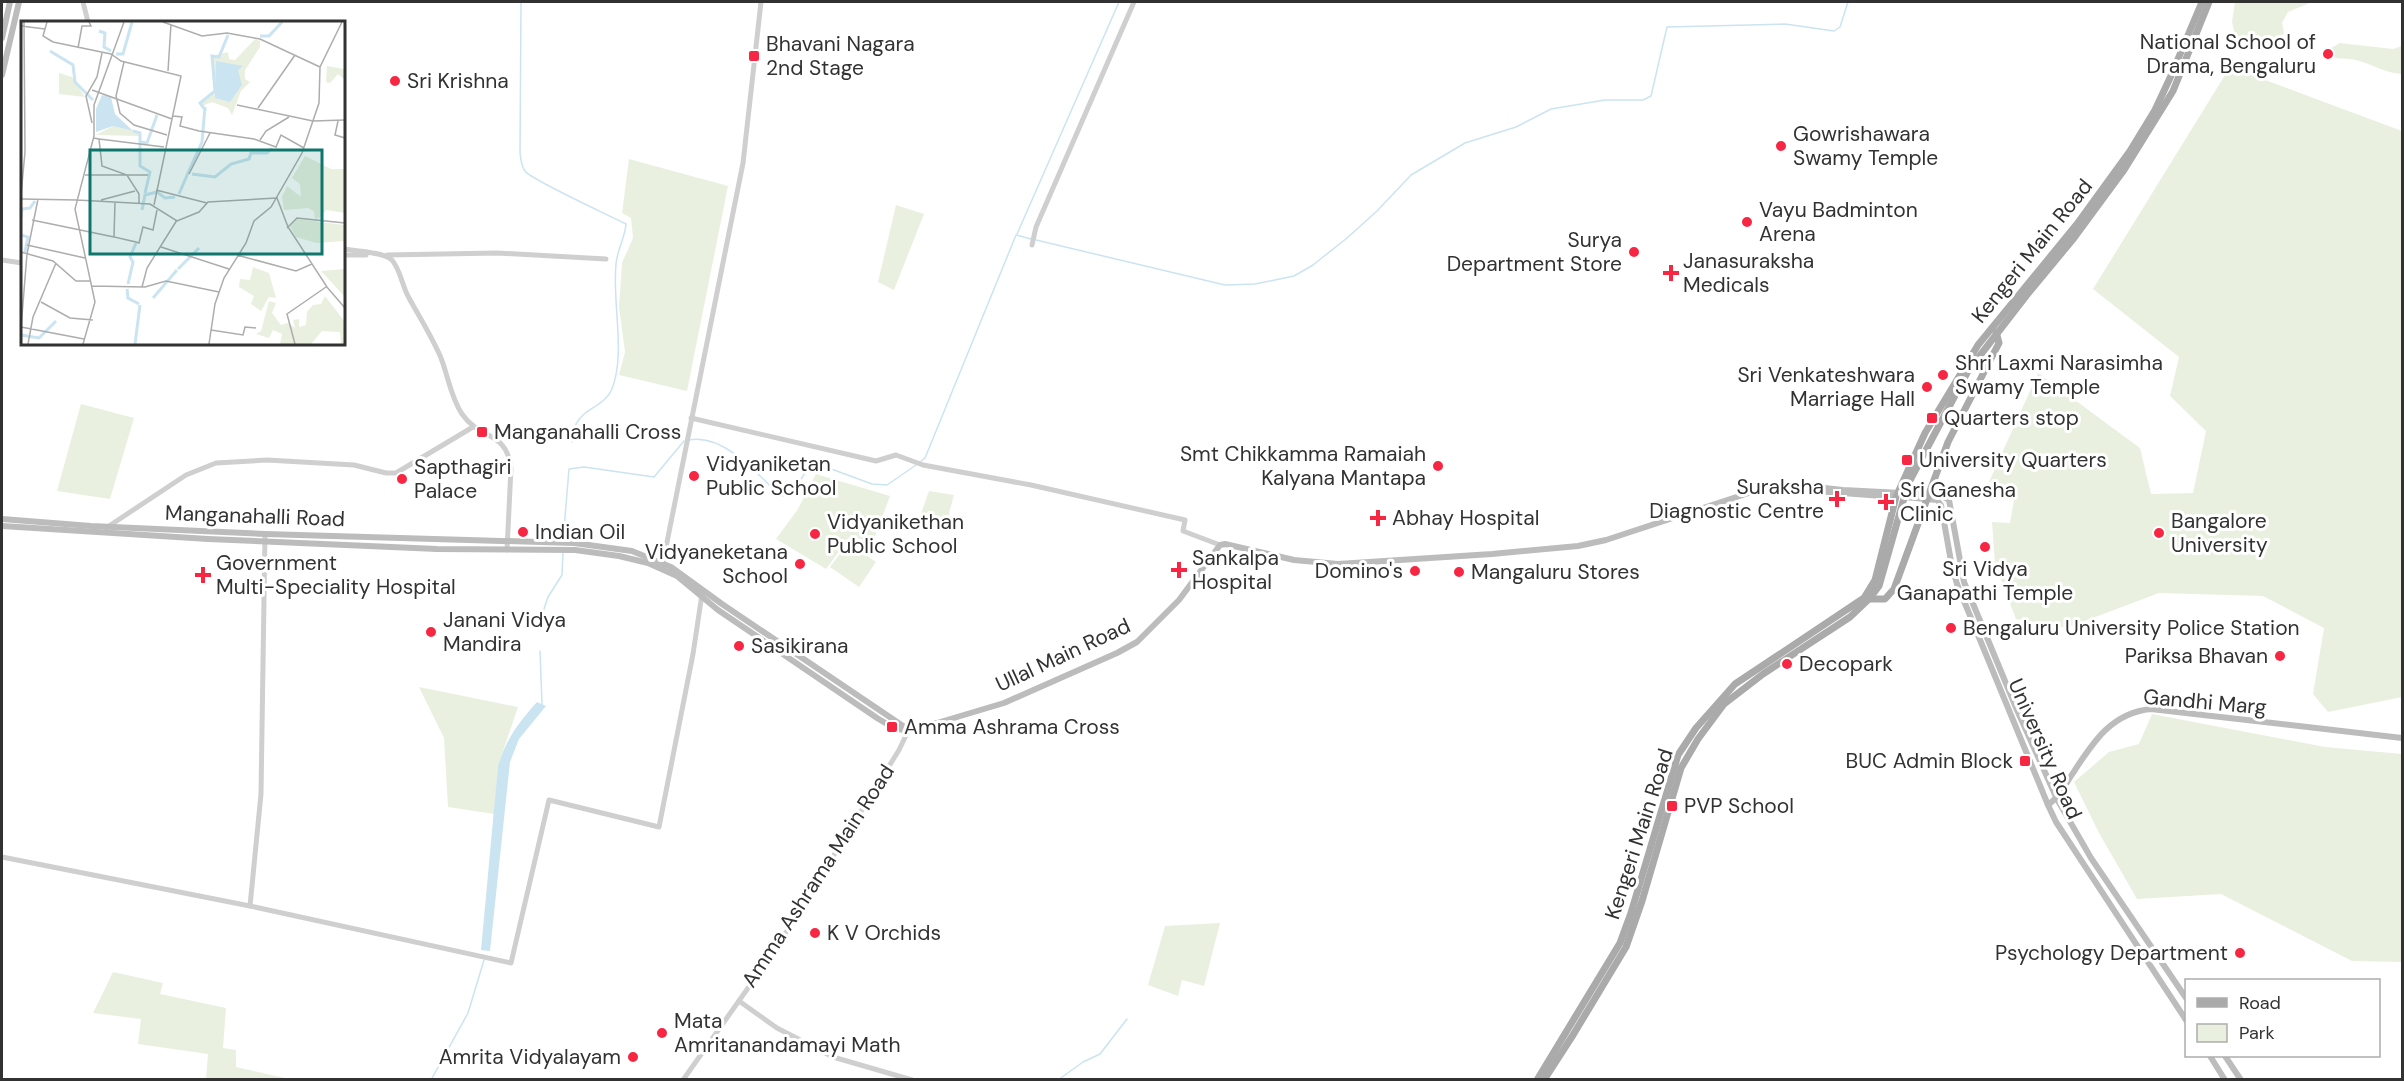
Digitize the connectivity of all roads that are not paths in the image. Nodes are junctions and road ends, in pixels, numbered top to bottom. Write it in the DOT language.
graph roads {
  1 [pos="10,2"];
  2 [pos="19,2"];
  3 [pos="83,2"];
  4 [pos="761,2"];
  5 [pos="1134,2"];
  6 [pos="2202,2"];
  7 [pos="2209,2"];
  8 [pos="88,21"];
  9 [pos="2,38"];
  10 [pos="2,75"];
  11 [pos="1032,245"];
  12 [pos="345,249"];
  13 [pos="345,255"];
  14 [pos="384,255"];
  15 [pos="606,259"];
  16 [pos="2,260"];
  17 [pos="21,263"];
  18 [pos="1995,330"];
  19 [pos="691,418"];
  20 [pos="473,427"];
  21 [pos="1901,495"];
  22 [pos="1928,495"];
  23 [pos="2,519"];
  24 [pos="2,526"];
  25 [pos="106,530"];
  26 [pos="1954,531"];
  27 [pos="1946,532"];
  28 [pos="265,538"];
  29 [pos="1220,545"];
  30 [pos="508,546"];
  31 [pos="662,565"];
  32 [pos="702,594"];
  33 [pos="1867,597"];
  34 [pos="1992,649"];
  35 [pos="1985,652"];
  36 [pos="909,729"];
  37 [pos="2403,738"];
  38 [pos="2057,799"];
  39 [pos="2048,805"];
  40 [pos="2,857"];
  41 [pos="250,906"];
  42 [pos="2185,995"];
  43 [pos="739,1001"];
  44 [pos="2185,1017"];
  45 [pos="2211,1057"];
  46 [pos="2226,1057"];
  47 [pos="683,1080"];
  48 [pos="912,1080"];
  49 [pos="1537,1080"];
  50 [pos="1544,1080"];
  51 [pos="2225,1080"];
  52 [pos="2241,1080"];
  1 -- 9 [label="main road"];
  2 -- 10 [label="main road"];
  3 -- 8 [label="street"];
  4 -- 19 [label="street"];
  5 -- 11 [label="street"];
  6 -- 18 [label="main road, Kengeri Main Road"];
  7 -- 18 [label="main road, Kengeri Main Road"];
  12 -- 14 [label="street"];
  13 -- 14 [label="street"];
  14 -- 15 [label="street"];
  14 -- 20 [label="street"];
  16 -- 17 [label="street"];
  18 -- 21 [label="main road, Kengeri Main Road"];
  18 -- 22 [label="main road"];
  19 -- 29 [label="street"];
  19 -- 31 [label="street"];
  20 -- 25 [label="street"];
  20 -- 30 [label="street"];
  21 -- 22 [label="main road"];
  21 -- 29 [label="main road"];
  21 -- 33 [label="main road, Kengeri Main Road"];
  22 -- 26 [label="main road, University Road"];
  22 -- 27 [label="main road, University Road"];
  22 -- 33 [label="main road"];
  23 -- 25 [label="main road, Manganahalli Road"];
  24 -- 25 [label="main road, Manganahalli Road"];
  25 -- 28 [label="main road, Manganahalli Road"];
  26 -- 27 [label="main road"];
  26 -- 34 [label="main road, University Road"];
  27 -- 35 [label="main road, University Road"];
  28 -- 30 [label="main road, Manganahalli Road"];
  28 -- 41 [label="street"];
  29 -- 36 [label="main road, Ullal Main Road"];
  30 -- 31 [label="main road, Manganahalli Road"];
  31 -- 32 [label="main road"];
  32 -- 36 [label="main road"];
  32 -- 41 [label="street"];
  33 -- 49 [label="main road, Kengeri Main Road"];
  33 -- 50 [label="main road, Kengeri Main Road"];
  34 -- 35 [label="main road"];
  34 -- 38 [label="main road, University Road"];
  35 -- 39 [label="main road, University Road"];
  36 -- 43 [label="street, Amma Ashrama Main Road"];
  37 -- 38 [label="main road, Gandhi Marg"];
  38 -- 39 [label="main road, Gandhi Marg"];
  38 -- 42 [label="main road, University Road"];
  39 -- 44 [label="main road, University Road"];
  40 -- 41 [label="street"];
  43 -- 47 [label="street, Amma Ashrama Main Road"];
  43 -- 48 [label="street"];
  45 -- 51 [label="main road"];
  46 -- 52 [label="main road"];
}
